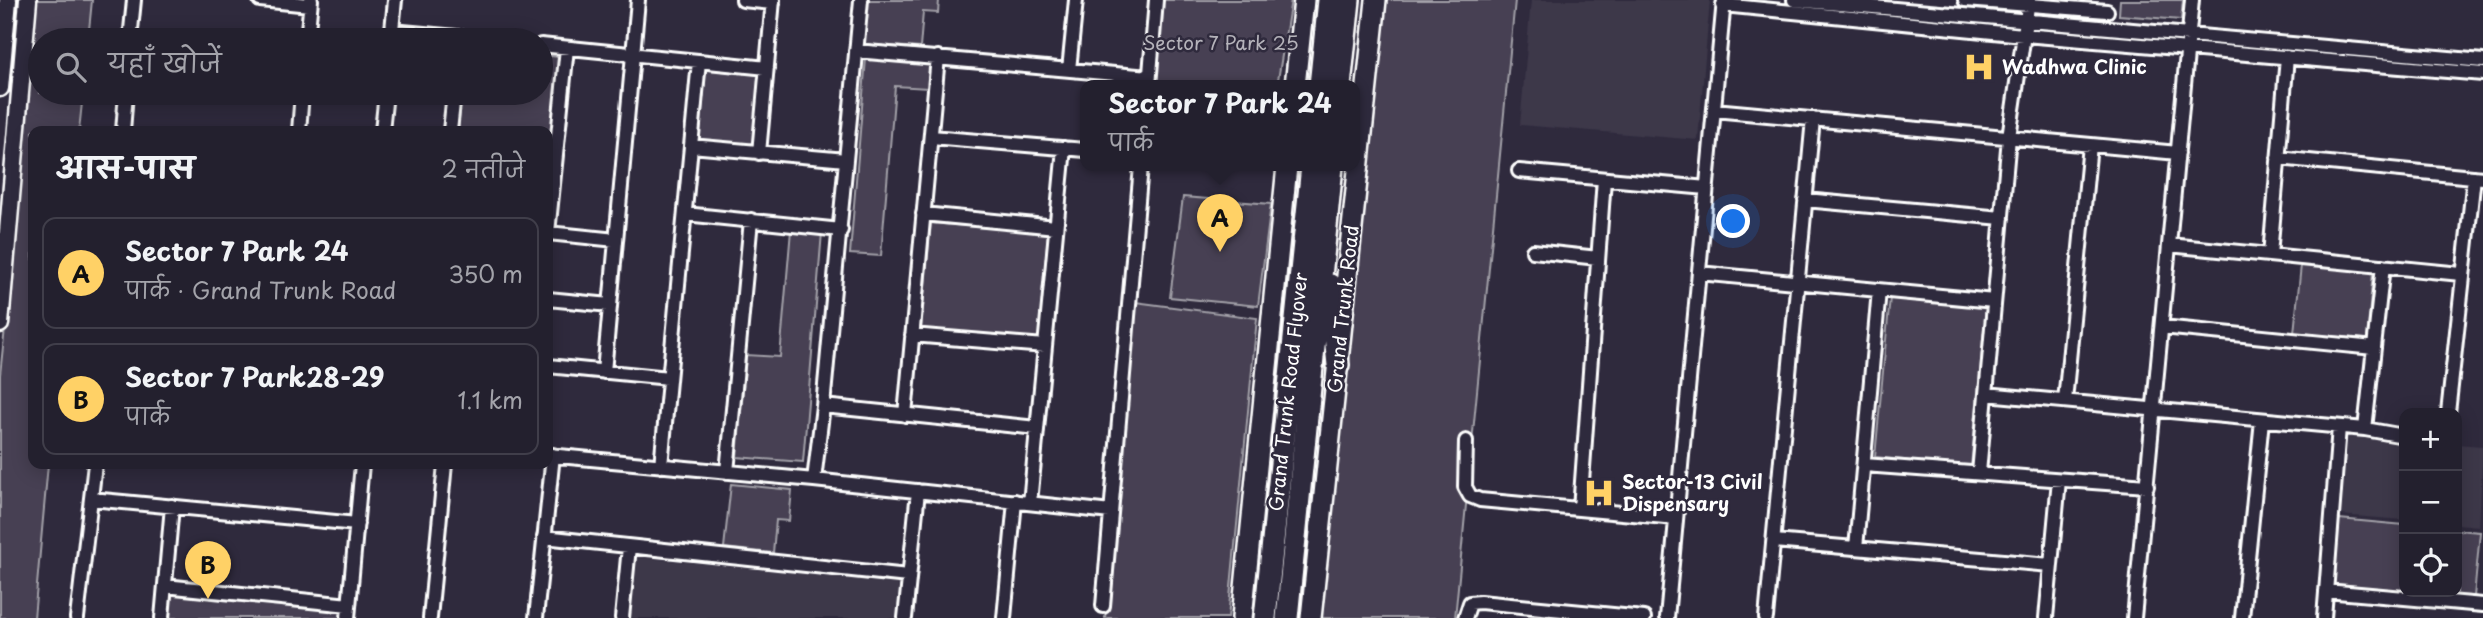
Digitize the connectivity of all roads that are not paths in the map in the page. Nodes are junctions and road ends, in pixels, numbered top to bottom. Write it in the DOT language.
graph roads {
  1 [pos="8,0"];
  2 [pos="28,0"];
  3 [pos="134,0"];
  4 [pos="261,0"];
  5 [pos="395,0"];
  6 [pos="638,0"];
  7 [pos="743,0"];
  8 [pos="861,0"];
  9 [pos="1076,0"];
  10 [pos="1156,0"];
  11 [pos="1304,0"];
  12 [pos="1329,0"];
  13 [pos="1349,0"];
  14 [pos="1376,0"];
  15 [pos="1794,0"];
  16 [pos="1965,0"];
  17 [pos="2192,0"];
  18 [pos="773,1"];
  19 [pos="310,3"];
  20 [pos="1724,3"];
  21 [pos="2029,3"];
  22 [pos="1894,4"];
  23 [pos="2108,6"];
  24 [pos="1850,7"];
  25 [pos="2028,20"];
  26 [pos="2106,27"];
  27 [pos="131,28"];
  28 [pos="308,28"];
  29 [pos="392,28"];
  30 [pos="2023,35"];
  31 [pos="2188,41"];
  32 [pos="553,47"];
  33 [pos="567,48"];
  34 [pos="856,51"];
  35 [pos="24,54"];
  36 [pos="633,55"];
  37 [pos="938,57"];
  38 [pos="2287,57"];
  39 [pos="1,58"];
  40 [pos="699,61"];
  41 [pos="2483,61"];
  42 [pos="767,68"];
  43 [pos="1069,70"];
  44 [pos="2483,74"];
  45 [pos="1142,80"];
  46 [pos="1149,80"];
  47 [pos="1296,80"];
  48 [pos="1321,80"];
  49 [pos="1341,80"];
  50 [pos="0,89"];
  51 [pos="125,105"];
  52 [pos="301,105"];
  53 [pos="385,105"];
  54 [pos="453,105"];
  55 [pos="1714,110"];
  56 [pos="1813,119"];
  57 [pos="123,126"];
  58 [pos="299,126"];
  59 [pos="383,126"];
  60 [pos="451,126"];
  61 [pos="931,137"];
  62 [pos="2009,137"];
  63 [pos="2091,145"];
  64 [pos="691,146"];
  65 [pos="1064,148"];
  66 [pos="1080,150"];
  67 [pos="759,153"];
  68 [pos="2178,153"];
  69 [pos="1360,154"];
  70 [pos="2278,158"];
  71 [pos="846,160"];
  72 [pos="1142,171"];
  73 [pos="1287,171"];
  74 [pos="1311,171"];
  75 [pos="1332,171"];
  76 [pos="1358,171"];
  77 [pos="1519,172"];
  78 [pos="2478,177"];
  79 [pos="1604,179"];
  80 [pos="553,184"];
  81 [pos="1707,188"];
  82 [pos="1805,200"];
  83 [pos="685,214"];
  84 [pos="923,214"];
  85 [pos="2002,218"];
  86 [pos="751,220"];
  87 [pos="1056,227"];
  88 [pos="841,230"];
  89 [pos="553,234"];
  90 [pos="1325,237"];
  91 [pos="616,240"];
  92 [pos="2169,245"];
  93 [pos="4,246"];
  94 [pos="1533,251"];
  95 [pos="2270,255"];
  96 [pos="1598,258"];
  97 [pos="2383,266"];
  98 [pos="1699,273"];
  99 [pos="2461,274"];
  100 [pos="1798,282"];
  101 [pos="1879,290"];
  102 [pos="553,299"];
  103 [pos="1994,301"];
  104 [pos="610,304"];
  105 [pos="0,324"];
  106 [pos="2162,327"];
  107 [pos="912,335"];
  108 [pos="1045,346"];
  109 [pos="2374,348"];
  110 [pos="1338,365"];
  111 [pos="553,367"];
  112 [pos="604,372"];
  113 [pos="669,378"];
  114 [pos="1986,394"];
  115 [pos="2066,401"];
  116 [pos="823,406"];
  117 [pos="2448,408"];
  118 [pos="2154,410"];
  119 [pos="905,415"];
  120 [pos="2262,420"];
  121 [pos="2339,427"];
  122 [pos="1037,428"];
  123 [pos="2365,429"];
  124 [pos="2399,435"];
  125 [pos="1466,440"];
  126 [pos="553,455"];
  127 [pos="1864,465"];
  128 [pos="661,466"];
  129 [pos="95,469"];
  130 [pos="362,469"];
  131 [pos="445,469"];
  132 [pos="549,469"];
  133 [pos="727,472"];
  134 [pos="1979,473"];
  135 [pos="814,480"];
  136 [pos="2059,480"];
  137 [pos="2147,486"];
  138 [pos="918,491"];
  139 [pos="92,499"];
  140 [pos="1015,501"];
  141 [pos="1030,503"];
  142 [pos="172,506"];
  143 [pos="1580,509"];
  144 [pos="1111,512"];
  145 [pos="1676,518"];
  146 [pos="357,524"];
  147 [pos="544,537"];
  148 [pos="1774,541"];
  149 [pos="629,547"];
  150 [pos="1856,548"];
  151 [pos="2051,565"];
  152 [pos="908,576"];
  153 [pos="165,586"];
  154 [pos="2326,591"];
  155 [pos="2483,605"];
  156 [pos="1103,606"];
  157 [pos="348,612"];
  158 [pos="1630,617"];
  159 [pos="77,618"];
  160 [pos="162,618"];
  161 [pos="430,618"];
  162 [pos="536,618"];
  163 [pos="622,618"];
  164 [pos="905,618"];
  165 [pos="1004,618"];
  166 [pos="1242,618"];
  167 [pos="1265,618"];
  168 [pos="1287,618"];
  169 [pos="1311,618"];
  170 [pos="1465,618"];
  171 [pos="1644,618"];
  172 [pos="1667,618"];
  173 [pos="1766,618"];
  174 [pos="2046,618"];
  175 [pos="2134,618"];
  176 [pos="2242,618"];
  177 [pos="2324,618"];
  1 -- 39 [label="street"];
  2 -- 35 [label="street"];
  3 -- 27 [label="street"];
  4 -- 19 [label="street"];
  5 -- 29 [label="street"];
  6 -- 36 [label="street"];
  7 -- 18 [label="street"];
  8 -- 34 [label="street"];
  9 -- 43 [label="street"];
  10 -- 46 [label="street"];
  11 -- 47 [label="main road"];
  12 -- 48 [label="highway"];
  13 -- 49 [label="highway"];
  14 -- 69 [label="main road, Grand Trunk Road"];
  15 -- 24 [label="street"];
  16 -- 21 [label="street"];
  17 -- 31 [label="street"];
  18 -- 42 [label="street"];
  19 -- 28 [label="street"];
  20 -- 24 [label="street"];
  20 -- 55 [label="street"];
  21 -- 23 [label="street"];
  21 -- 25 [label="street"];
  22 -- 24 [label="street"];
  22 -- 25 [label="street"];
  23 -- 26 [label="street"];
  24 -- 30 [label="street"];
  25 -- 26 [label="street"];
  25 -- 30 [label="street"];
  26 -- 31 [label="street"];
  30 -- 31 [label="street"];
  30 -- 62 [label="street"];
  31 -- 38 [label="street"];
  31 -- 41 [label="street"];
  31 -- 68 [label="street"];
  32 -- 33 [label="street"];
  33 -- 36 [label="street"];
  33 -- 80 [label="street"];
  34 -- 37 [label="street"];
  34 -- 71 [label="street"];
  35 -- 39 [label="street"];
  35 -- 93 [label="street"];
  36 -- 40 [label="street"];
  36 -- 91 [label="street"];
  37 -- 43 [label="street"];
  37 -- 61 [label="street"];
  38 -- 44 [label="street"];
  38 -- 70 [label="street"];
  39 -- 50 [label="street"];
  40 -- 42 [label="street"];
  40 -- 64 [label="street"];
  42 -- 67 [label="street"];
  43 -- 45 [label="street"];
  51 -- 57 [label="street"];
  52 -- 58 [label="street"];
  53 -- 59 [label="street"];
  54 -- 60 [label="street"];
  55 -- 56 [label="street"];
  55 -- 81 [label="street"];
  56 -- 62 [label="street"];
  56 -- 82 [label="street"];
  61 -- 65 [label="street"];
  61 -- 84 [label="street"];
  62 -- 63 [label="street"];
  62 -- 85 [label="street"];
  63 -- 68 [label="street"];
  63 -- 115 [label="street"];
  64 -- 67 [label="street"];
  64 -- 83 [label="street"];
  65 -- 66 [label="street"];
  65 -- 87 [label="street"];
  67 -- 71 [label="street"];
  68 -- 92 [label="street"];
  70 -- 78 [label="street"];
  70 -- 95 [label="street"];
  71 -- 88 [label="street"];
  72 -- 144 [label="street"];
  73 -- 166 [label="main road"];
  74 -- 167 [label="highway, Grand Trunk Road Flyover"];
  75 -- 90 [label="highway, Grand Trunk Road"];
  76 -- 110 [label="main road, Grand Trunk Road"];
  77 -- 79 [label="street"];
  78 -- 99 [label="street"];
  79 -- 81 [label="street"];
  79 -- 96 [label="street"];
  81 -- 98 [label="street"];
  82 -- 85 [label="street"];
  82 -- 100 [label="street"];
  83 -- 86 [label="street"];
  83 -- 113 [label="street"];
  84 -- 87 [label="street"];
  84 -- 107 [label="street"];
  85 -- 103 [label="street"];
  86 -- 88 [label="street"];
  86 -- 133 [label="street"];
  87 -- 108 [label="street"];
  88 -- 116 [label="street"];
  89 -- 91 [label="street"];
  90 -- 110 [label="highway"];
  90 -- 168 [label="highway, Grand Trunk Road Flyover"];
  91 -- 104 [label="street"];
  92 -- 95 [label="street"];
  92 -- 106 [label="street"];
  93 -- 105 [label="street"];
  94 -- 96 [label="street"];
  95 -- 97 [label="street"];
  96 -- 143 [label="street"];
  97 -- 99 [label="street"];
  97 -- 109 [label="street"];
  98 -- 100 [label="street"];
  98 -- 145 [label="street"];
  99 -- 117 [label="street"];
  100 -- 101 [label="street"];
  100 -- 148 [label="street"];
  101 -- 103 [label="street"];
  101 -- 127 [label="street"];
  102 -- 104 [label="street"];
  103 -- 114 [label="street"];
  104 -- 112 [label="street"];
  106 -- 109 [label="street"];
  106 -- 118 [label="street"];
  107 -- 108 [label="street"];
  107 -- 119 [label="street"];
  108 -- 122 [label="street"];
  109 -- 123 [label="street"];
  110 -- 169 [label="main road, Grand Trunk Road"];
  111 -- 112 [label="street"];
  112 -- 113 [label="street"];
  113 -- 128 [label="street"];
  114 -- 115 [label="street"];
  114 -- 134 [label="street"];
  115 -- 118 [label="street"];
  116 -- 119 [label="street"];
  116 -- 135 [label="street"];
  118 -- 120 [label="street"];
  118 -- 137 [label="street"];
  119 -- 122 [label="street"];
  120 -- 121 [label="street"];
  120 -- 176 [label="street"];
  121 -- 123 [label="street"];
  121 -- 154 [label="street"];
  122 -- 141 [label="street"];
  123 -- 124 [label="street"];
  125 -- 143 [label="street"];
  126 -- 128 [label="street"];
  127 -- 134 [label="street"];
  127 -- 150 [label="street"];
  128 -- 133 [label="street"];
  129 -- 139 [label="street"];
  130 -- 146 [label="street"];
  131 -- 161 [label="street"];
  132 -- 147 [label="street"];
  133 -- 135 [label="street"];
  134 -- 136 [label="street"];
  135 -- 138 [label="street"];
  136 -- 137 [label="street"];
  136 -- 151 [label="street"];
  137 -- 175 [label="street"];
  138 -- 140 [label="street"];
  138 -- 152 [label="street"];
  139 -- 142 [label="street"];
  139 -- 159 [label="street"];
  140 -- 141 [label="street"];
  140 -- 165 [label="street"];
  141 -- 144 [label="street"];
  142 -- 146 [label="street"];
  142 -- 153 [label="street"];
  143 -- 145 [label="street"];
  144 -- 156 [label="street"];
  145 -- 172 [label="street"];
  146 -- 157 [label="street"];
  147 -- 149 [label="street"];
  147 -- 162 [label="street"];
  148 -- 150 [label="street"];
  148 -- 173 [label="street"];
  149 -- 152 [label="street"];
  149 -- 163 [label="street"];
  150 -- 151 [label="street"];
  151 -- 174 [label="street"];
  152 -- 164 [label="street"];
  153 -- 157 [label="street"];
  153 -- 160 [label="street"];
  154 -- 155 [label="street"];
  154 -- 177 [label="street"];
  158 -- 170 [label="street"];
  158 -- 171 [label="street"];
}
